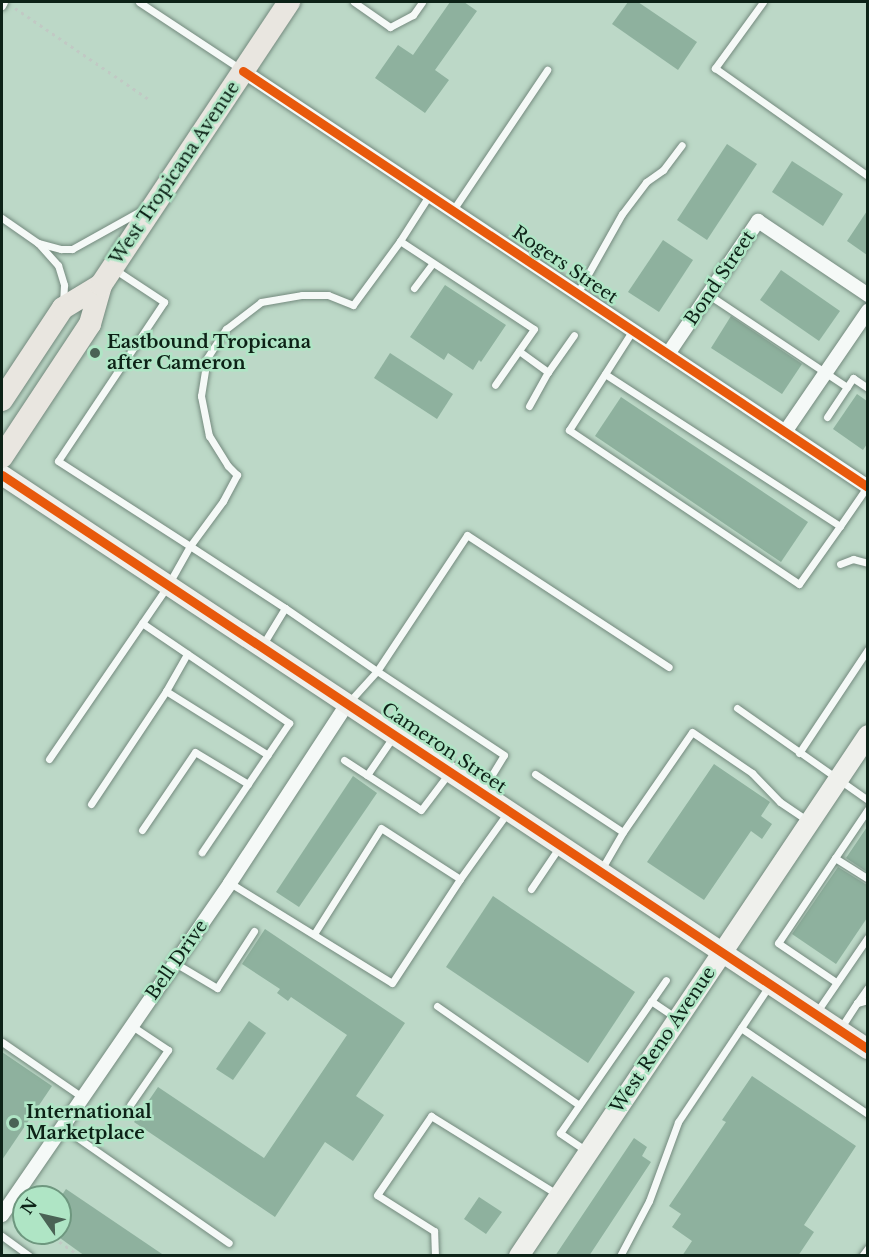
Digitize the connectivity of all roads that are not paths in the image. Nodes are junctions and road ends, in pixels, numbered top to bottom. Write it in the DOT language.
graph roads {
  1 [pos="4,2"];
  2 [pos="139,2"];
  3 [pos="289,2"];
  4 [pos="355,2"];
  5 [pos="422,2"];
  6 [pos="763,2"];
  7 [pos="2,6"];
  8 [pos="547,70"];
  9 [pos="243,71"];
  10 [pos="682,145"];
  11 [pos="867,176"];
  12 [pos="430,194"];
  13 [pos="155,203"];
  14 [pos="453,210"];
  15 [pos="2,218"];
  16 [pos="400,241"];
  17 [pos="38,243"];
  18 [pos="433,263"];
  19 [pos="106,276"];
  20 [pos="414,288"];
  21 [pos="578,292"];
  22 [pos="709,295"];
  23 [pos="867,296"];
  24 [pos="63,308"];
  25 [pos="867,312"];
  26 [pos="633,330"];
  27 [pos="574,335"];
  28 [pos="519,351"];
  29 [pos="668,354"];
  30 [pos="548,372"];
  31 [pos="826,372"];
  32 [pos="605,374"];
  33 [pos="495,385"];
  34 [pos="847,387"];
  35 [pos="867,388"];
  36 [pos="2,400"];
  37 [pos="529,406"];
  38 [pos="827,417"];
  39 [pos="786,432"];
  40 [pos="2,456"];
  41 [pos="2,475"];
  42 [pos="867,487"];
  43 [pos="840,526"];
  44 [pos="190,546"];
  45 [pos="867,563"];
  46 [pos="840,564"];
  47 [pos="168,585"];
  48 [pos="285,608"];
  49 [pos="142,623"];
  50 [pos="262,646"];
  51 [pos="867,649"];
  52 [pos="187,654"];
  53 [pos="669,667"];
  54 [pos="377,671"];
  55 [pos="165,691"];
  56 [pos="348,703"];
  57 [pos="737,708"];
  58 [pos="394,735"];
  59 [pos="865,745"];
  60 [pos="800,753"];
  61 [pos="268,755"];
  62 [pos="49,759"];
  63 [pos="345,760"];
  64 [pos="450,772"];
  65 [pos="535,774"];
  66 [pos="367,775"];
  67 [pos="837,780"];
  68 [pos="248,784"];
  69 [pos="481,793"];
  70 [pos="867,800"];
  71 [pos="91,804"];
  72 [pos="867,809"];
  73 [pos="509,811"];
  74 [pos="809,822"];
  75 [pos="142,830"];
  76 [pos="623,832"];
  77 [pos="560,845"];
  78 [pos="202,852"];
  79 [pos="835,858"];
  80 [pos="600,872"];
  81 [pos="460,879"];
  82 [pos="867,879"];
  83 [pos="230,883"];
  84 [pos="531,889"];
  85 [pos="254,932"];
  86 [pos="314,934"];
  87 [pos="867,937"];
  88 [pos="722,952"];
  89 [pos="175,963"];
  90 [pos="666,980"];
  91 [pos="836,981"];
  92 [pos="770,984"];
  93 [pos="867,987"];
  94 [pos="867,1000"];
  95 [pos="651,1001"];
  96 [pos="857,1003"];
  97 [pos="437,1006"];
  98 [pos="815,1014"];
  99 [pos="677,1019"];
  100 [pos="132,1026"];
  101 [pos="741,1028"];
  102 [pos="839,1031"];
  103 [pos="2,1042"];
  104 [pos="867,1050"];
  105 [pos="82,1097"];
  106 [pos="130,1105"];
  107 [pos="579,1105"];
  108 [pos="867,1114"];
  109 [pos="62,1127"];
  110 [pos="588,1152"];
  111 [pos="559,1195"];
  112 [pos="2,1215"];
  113 [pos="2,1236"];
  114 [pos="229,1243"];
  115 [pos="867,1248"];
  116 [pos="30,1256"];
  117 [pos="435,1256"];
  118 [pos="519,1256"];
  119 [pos="620,1256"];
  120 [pos="862,1256"];
  1 -- 7 [label="lane"];
  2 -- 9 [label="lane"];
  3 -- 9 [label="main road, West Tropicana Avenue"];
  4 -- 5 [label="lane"];
  6 -- 11 [label="lane"];
  8 -- 14 [label="lane"];
  9 -- 12 [label="street, Rogers Street"];
  9 -- 13 [label="main road, West Tropicana Avenue"];
  10 -- 21 [label="lane"];
  12 -- 14 [label="street, Rogers Street"];
  12 -- 16 [label="lane"];
  13 -- 17 [label="lane"];
  13 -- 19 [label="main road, West Tropicana Avenue"];
  14 -- 21 [label="street, Rogers Street"];
  15 -- 17 [label="lane"];
  16 -- 18 [label="lane"];
  16 -- 44 [label="lane"];
  17 -- 24 [label="lane"];
  18 -- 20 [label="lane"];
  18 -- 28 [label="lane"];
  19 -- 24 [label="main road, West Tropicana Avenue"];
  19 -- 40 [label="main road, West Tropicana Avenue"];
  19 -- 44 [label="lane"];
  21 -- 26 [label="street, Rogers Street"];
  22 -- 23 [label="street, Bond Street"];
  22 -- 29 [label="street, Bond Street"];
  22 -- 31 [label="lane"];
  24 -- 36 [label="main road, West Tropicana Avenue"];
  25 -- 31 [label="street"];
  26 -- 29 [label="street, Rogers Street"];
  26 -- 32 [label="lane"];
  27 -- 30 [label="lane"];
  28 -- 30 [label="lane"];
  28 -- 33 [label="lane"];
  29 -- 39 [label="street, Rogers Street"];
  30 -- 37 [label="lane"];
  31 -- 34 [label="lane"];
  31 -- 39 [label="street"];
  32 -- 43 [label="lane"];
  32 -- 43 [label="lane"];
  34 -- 35 [label="lane"];
  34 -- 38 [label="lane"];
  39 -- 42 [label="street, Rogers Street"];
  41 -- 47 [label="street, Cameron Street"];
  42 -- 43 [label="lane"];
  44 -- 47 [label="lane"];
  44 -- 48 [label="lane"];
  45 -- 46 [label="lane"];
  47 -- 49 [label="lane"];
  47 -- 50 [label="street, Cameron Street"];
  48 -- 50 [label="lane"];
  48 -- 54 [label="lane"];
  49 -- 52 [label="lane"];
  49 -- 62 [label="lane"];
  50 -- 56 [label="street, Cameron Street"];
  51 -- 60 [label="lane"];
  52 -- 55 [label="lane"];
  52 -- 61 [label="lane"];
  53 -- 54 [label="lane"];
  54 -- 56 [label="lane"];
  54 -- 69 [label="lane"];
  55 -- 61 [label="lane"];
  55 -- 71 [label="lane"];
  56 -- 58 [label="street, Cameron Street"];
  56 -- 83 [label="street, Bell Drive"];
  57 -- 60 [label="lane"];
  58 -- 64 [label="street, Cameron Street"];
  58 -- 66 [label="lane"];
  59 -- 67 [label="street, West Reno Avenue"];
  60 -- 67 [label="lane"];
  61 -- 68 [label="lane"];
  63 -- 66 [label="lane"];
  64 -- 66 [label="lane"];
  64 -- 69 [label="street, Cameron Street"];
  65 -- 76 [label="lane"];
  67 -- 70 [label="lane"];
  67 -- 74 [label="street, West Reno Avenue"];
  68 -- 75 [label="lane"];
  68 -- 78 [label="lane"];
  69 -- 73 [label="street, Cameron Street"];
  72 -- 79 [label="lane"];
  73 -- 77 [label="street, Cameron Street"];
  73 -- 81 [label="lane"];
  74 -- 76 [label="lane"];
  74 -- 88 [label="street, West Reno Avenue"];
  76 -- 80 [label="lane"];
  77 -- 80 [label="street, Cameron Street"];
  77 -- 84 [label="lane"];
  79 -- 82 [label="lane"];
  79 -- 91 [label="lane"];
  80 -- 88 [label="street, Cameron Street"];
  81 -- 86 [label="lane"];
  81 -- 86 [label="lane"];
  83 -- 86 [label="lane"];
  83 -- 89 [label="street, Bell Drive"];
  85 -- 89 [label="lane"];
  87 -- 91 [label="lane"];
  88 -- 92 [label="street, Cameron Street"];
  88 -- 99 [label="street, West Reno Avenue"];
  89 -- 100 [label="street, Bell Drive"];
  90 -- 95 [label="lane"];
  91 -- 98 [label="lane"];
  92 -- 98 [label="street, Cameron Street"];
  92 -- 101 [label="lane"];
  93 -- 96 [label="lane"];
  94 -- 96 [label="lane"];
  95 -- 99 [label="lane"];
  95 -- 107 [label="lane"];
  96 -- 102 [label="lane"];
  97 -- 107 [label="lane"];
  98 -- 102 [label="street, Cameron Street"];
  99 -- 110 [label="street, West Reno Avenue"];
  100 -- 105 [label="street, Bell Drive"];
  100 -- 106 [label="lane"];
  101 -- 108 [label="lane"];
  101 -- 119 [label="lane"];
  102 -- 104 [label="street, Cameron Street"];
  103 -- 105 [label="lane"];
  105 -- 109 [label="street, Bell Drive"];
  107 -- 110 [label="lane"];
  109 -- 112 [label="street, Bell Drive"];
  109 -- 114 [label="lane"];
  110 -- 111 [label="street, West Reno Avenue"];
  111 -- 117 [label="lane"];
  111 -- 118 [label="street, West Reno Avenue"];
  113 -- 116 [label="lane"];
  115 -- 120 [label="lane"];
}
